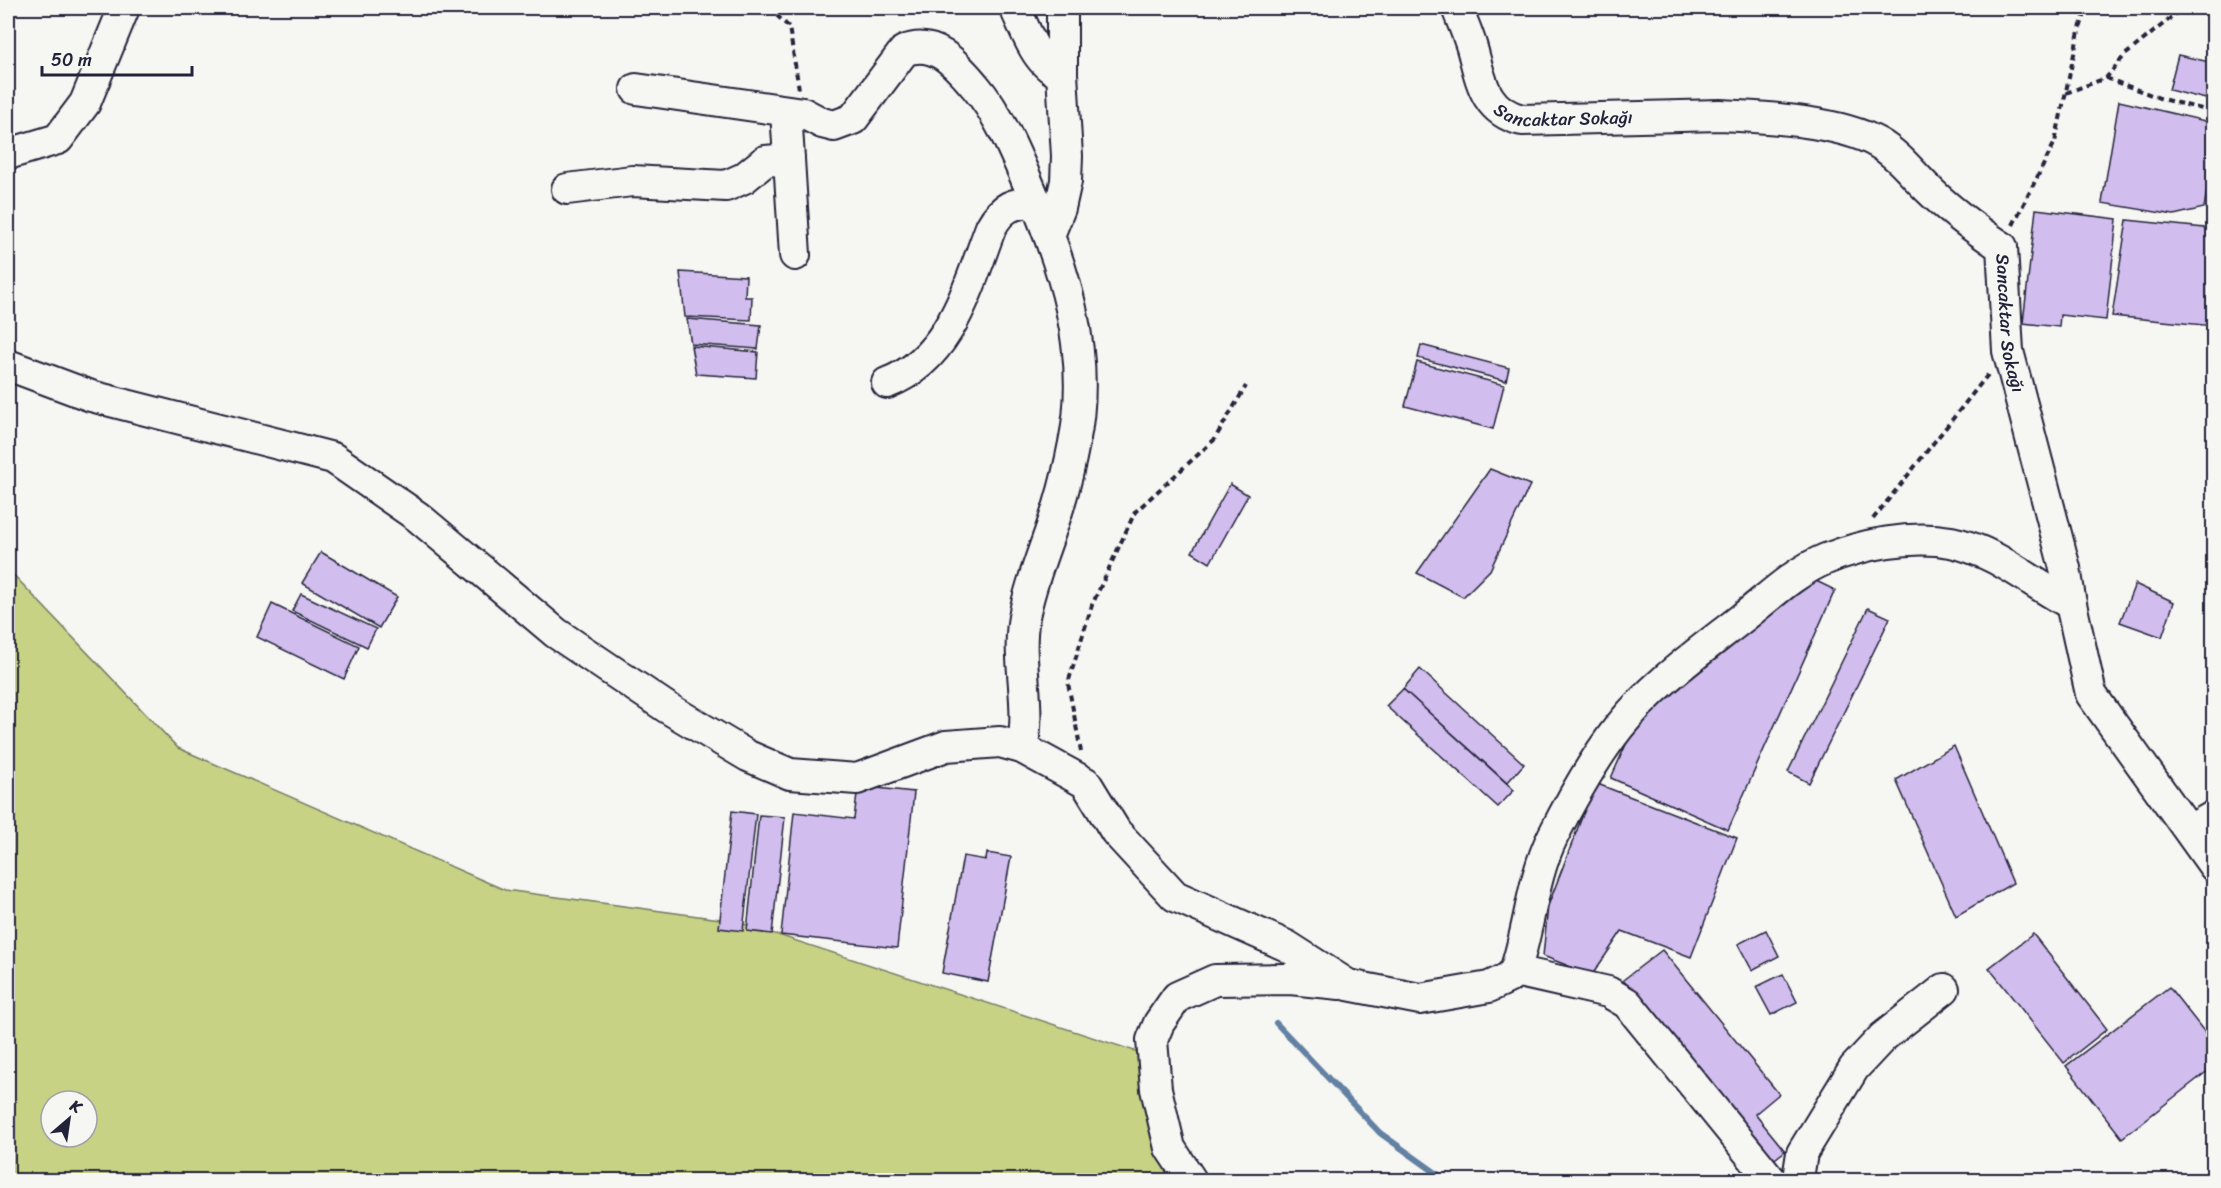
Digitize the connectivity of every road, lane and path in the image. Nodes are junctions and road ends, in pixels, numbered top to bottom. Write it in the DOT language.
graph roads {
  1 [pos="124,8"];
  2 [pos="769,8"];
  3 [pos="1015,8"];
  4 [pos="1062,8"];
  5 [pos="1457,8"];
  6 [pos="2087,8"];
  7 [pos="2183,8"];
  8 [pos="1062,74"];
  9 [pos="2106,78"];
  10 [pos="636,89"];
  11 [pos="2066,93"];
  12 [pos="794,112"];
  13 [pos="2214,112"];
  14 [pos="8,154"];
  15 [pos="789,159"];
  16 [pos="567,189"];
  17 [pos="1036,201"];
  18 [pos="1050,233"];
  19 [pos="2002,247"];
  20 [pos="795,255"];
  21 [pos="2008,351"];
  22 [pos="8,365"];
  23 [pos="887,383"];
  24 [pos="1246,386"];
  25 [pos="1870,522"];
  26 [pos="2071,604"];
  27 [pos="1022,748"];
  28 [pos="1086,783"];
  29 [pos="2202,823"];
  30 [pos="2214,866"];
  31 [pos="1515,971"];
  32 [pos="1348,985"];
  33 [pos="1944,990"];
  34 [pos="1191,1180"];
  35 [pos="1771,1180"];
  36 [pos="1800,1180"];
  1 -- 14 [label="street"];
  2 -- 12 [label="path"];
  3 -- 8 [label="street"];
  4 -- 8 [label="street"];
  5 -- 19 [label="street, Sancaktar Sokağı"];
  6 -- 11 [label="path"];
  7 -- 9 [label="path"];
  8 -- 18 [label="street"];
  9 -- 11 [label="path"];
  9 -- 13 [label="path"];
  10 -- 12 [label="street"];
  11 -- 19 [label="path"];
  12 -- 15 [label="street"];
  12 -- 17 [label="street"];
  15 -- 16 [label="street"];
  15 -- 20 [label="street"];
  17 -- 18 [label="street"];
  17 -- 23 [label="street"];
  18 -- 27 [label="street"];
  19 -- 21 [label="street, Sancaktar Sokağı"];
  21 -- 25 [label="path"];
  21 -- 26 [label="street, Sancaktar Sokağı"];
  22 -- 27 [label="street"];
  24 -- 28 [label="path"];
  26 -- 29 [label="street, Sancaktar Sokağı"];
  26 -- 31 [label="street"];
  27 -- 28 [label="street"];
  28 -- 32 [label="street"];
  29 -- 30 [label="street, Sancaktar Sokağı"];
  31 -- 32 [label="street"];
  31 -- 35 [label="street"];
  32 -- 34 [label="street"];
  33 -- 36 [label="street"];
}
